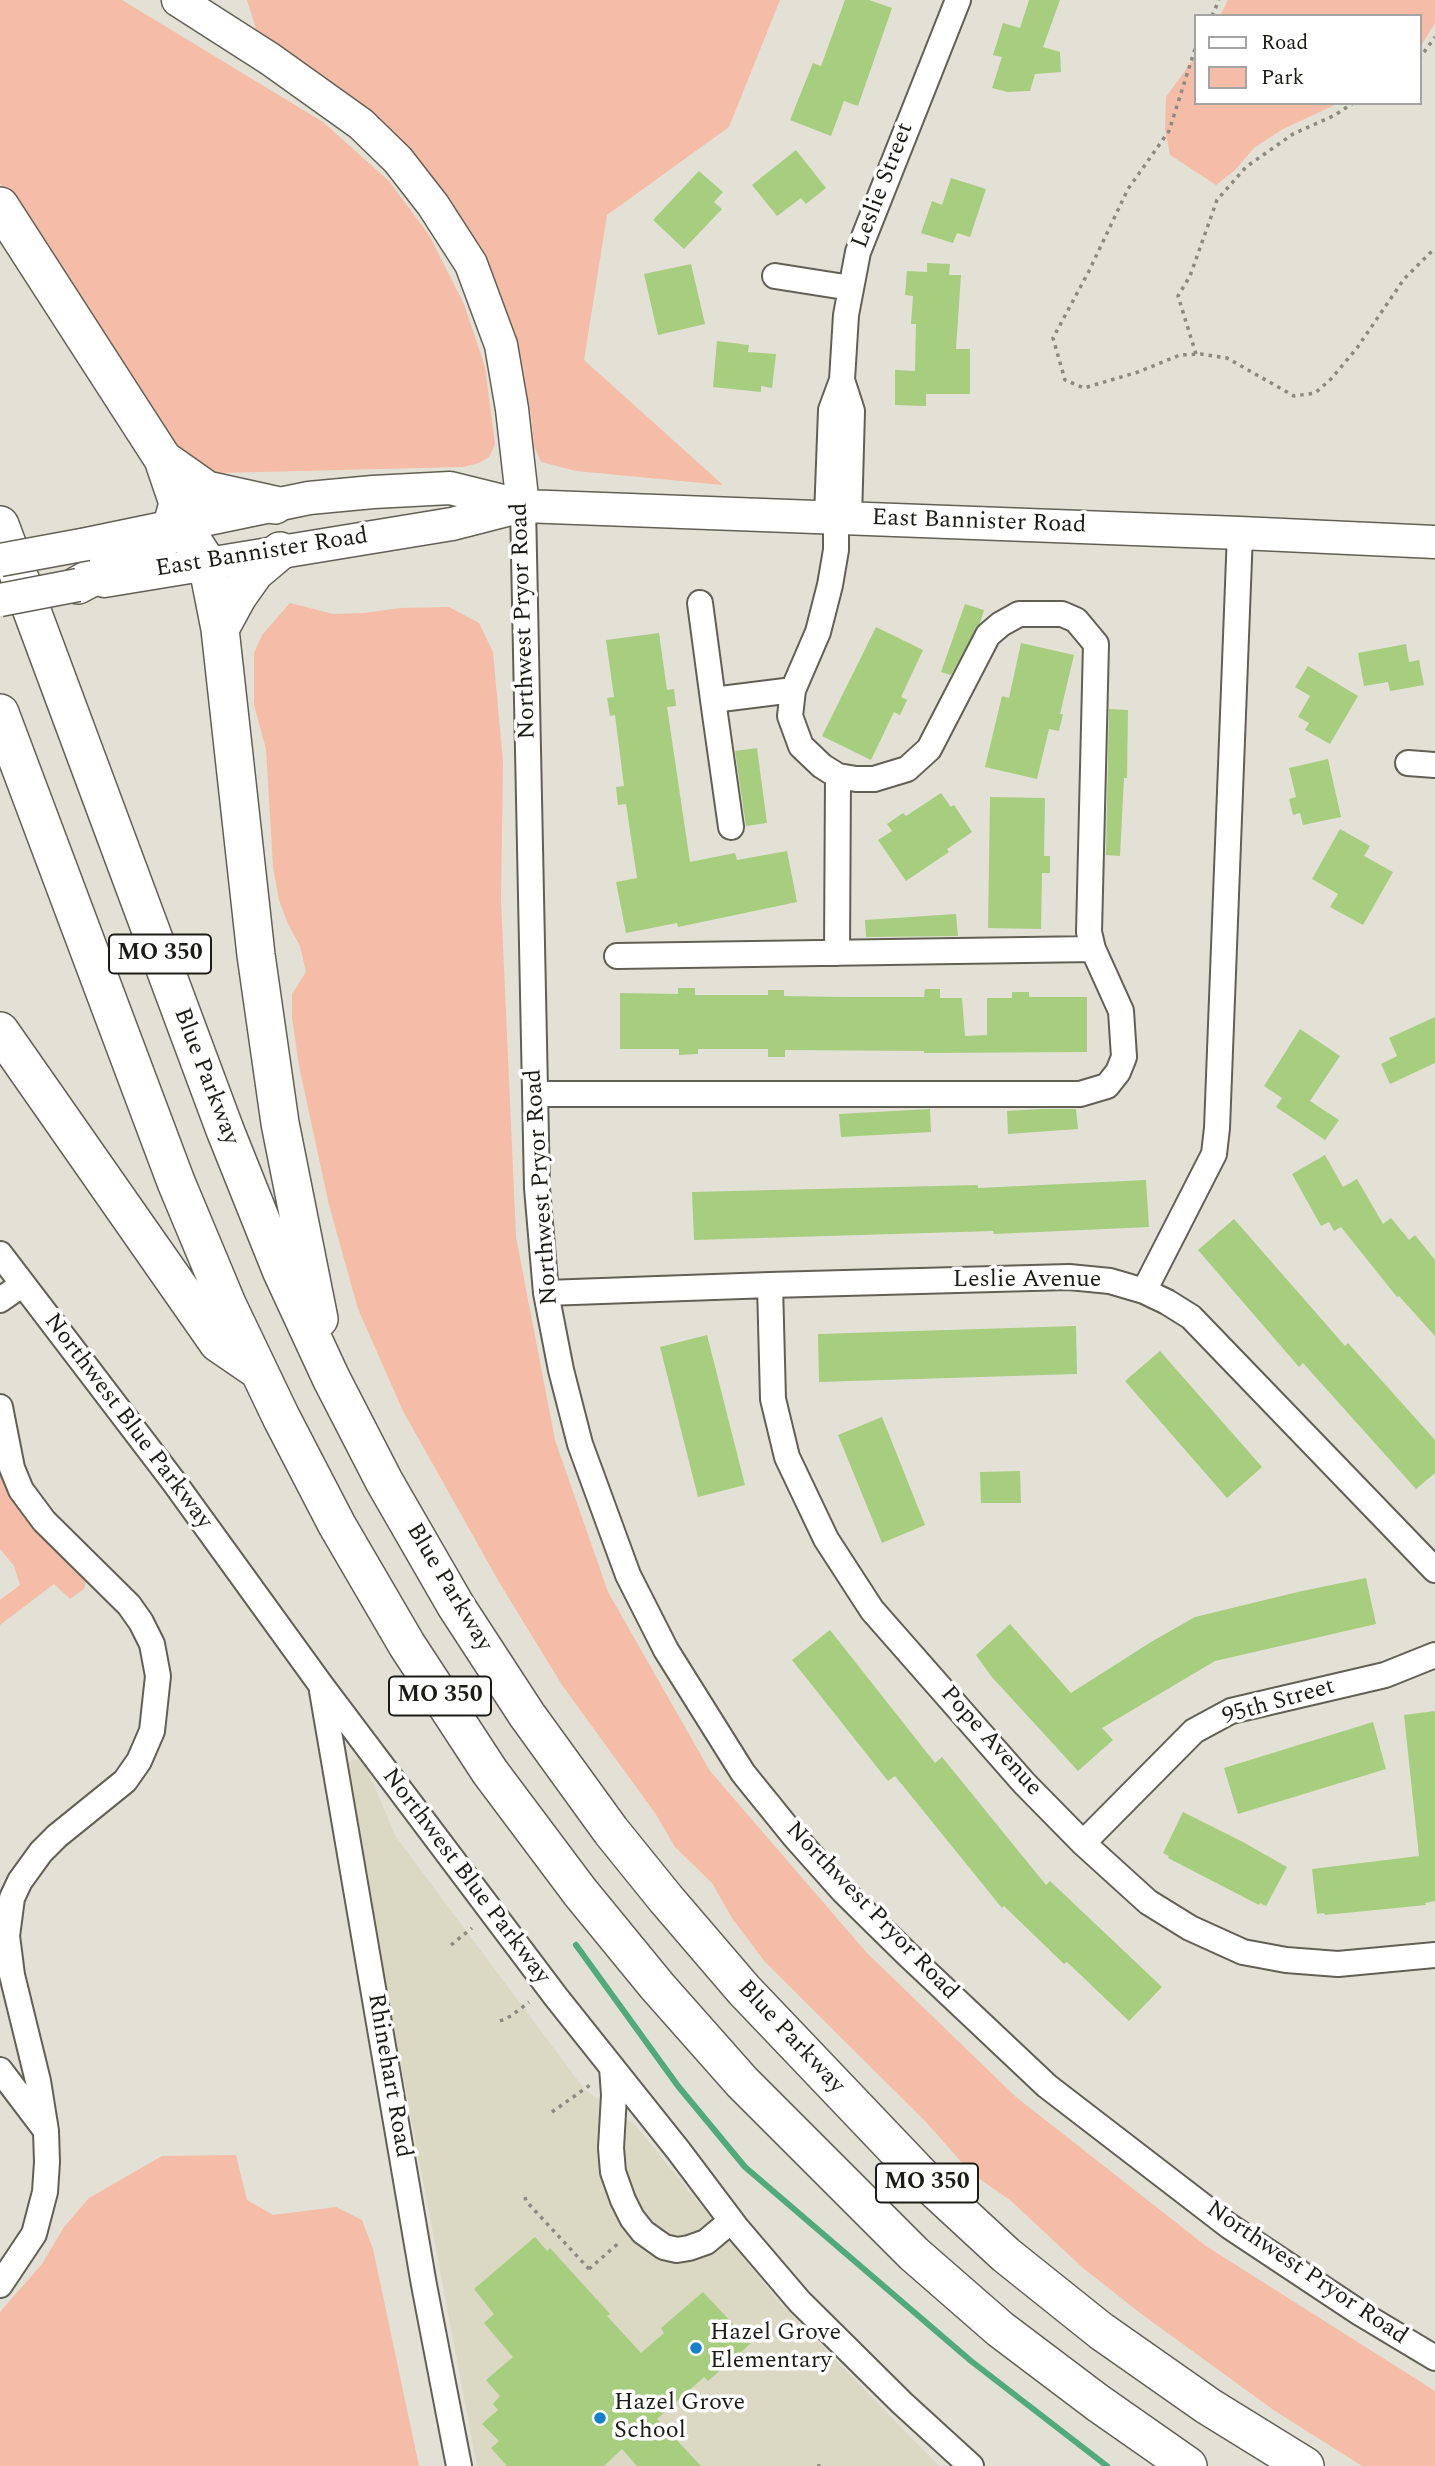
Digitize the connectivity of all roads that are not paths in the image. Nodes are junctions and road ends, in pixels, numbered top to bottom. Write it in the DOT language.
graph roads {
  1 [pos="178,0"];
  2 [pos="958,0"];
  3 [pos="0,206"];
  4 [pos="775,276"];
  5 [pos="851,288"];
  6 [pos="163,459"];
  7 [pos="275,505"];
  8 [pos="523,506"];
  9 [pos="837,517"];
  10 [pos="0,525"];
  11 [pos="173,525"];
  12 [pos="1240,533"];
  13 [pos="1435,542"];
  14 [pos="280,551"];
  15 [pos="0,560"];
  16 [pos="207,564"];
  17 [pos="78,585"];
  18 [pos="0,600"];
  19 [pos="700,603"];
  20 [pos="220,629"];
  21 [pos="793,690"];
  22 [pos="713,700"];
  23 [pos="0,713"];
  24 [pos="1408,763"];
  25 [pos="1435,765"];
  26 [pos="838,776"];
  27 [pos="731,827"];
  28 [pos="1093,949"];
  29 [pos="837,953"];
  30 [pos="617,956"];
  31 [pos="0,1031"];
  32 [pos="535,1094"];
  33 [pos="0,1254"];
  34 [pos="23,1284"];
  35 [pos="770,1285"];
  36 [pos="1144,1291"];
  37 [pos="546,1293"];
  38 [pos="0,1300"];
  39 [pos="258,1370"];
  40 [pos="331,1378"];
  41 [pos="0,1407"];
  42 [pos="1435,1570"];
  43 [pos="1435,1655"];
  44 [pos="321,1685"];
  45 [pos="1083,1843"];
  46 [pos="6,1896"];
  47 [pos="1435,1955"];
  48 [pos="612,2067"];
  49 [pos="0,2070"];
  50 [pos="46,2131"];
  51 [pos="732,2221"];
  52 [pos="0,2285"];
  53 [pos="1435,2358"];
  54 [pos="459,2466"];
  55 [pos="971,2466"];
  56 [pos="1188,2466"];
  57 [pos="1305,2466"];
  1 -- 8 [label="main road, Northwest Pryor Road"];
  2 -- 5 [label="street, Leslie Street"];
  3 -- 6 [label="highway"];
  4 -- 5 [label="street"];
  5 -- 9 [label="street, Leslie Street"];
  6 -- 7 [label="highway"];
  6 -- 11 [label="highway"];
  7 -- 8 [label="main road, East Bannister Road"];
  7 -- 11 [label="main road, East Bannister Road"];
  8 -- 9 [label="main road, East Bannister Road"];
  8 -- 14 [label="main road, East Bannister Road"];
  8 -- 32 [label="street, Northwest Pryor Road"];
  9 -- 12 [label="main road, East Bannister Road"];
  9 -- 21 [label="street, Leslie Street"];
  10 -- 40 [label="highway, Blue Parkway / MO 350"];
  11 -- 15 [label="main road, East Bannister Road, bridge"];
  11 -- 16 [label="highway"];
  11 -- 17 [label="highway"];
  12 -- 13 [label="main road, East Bannister Road"];
  12 -- 36 [label="street"];
  14 -- 16 [label="main road, East Bannister Road"];
  14 -- 20 [label="highway"];
  16 -- 17 [label="main road, East Bannister Road"];
  16 -- 20 [label="highway"];
  17 -- 18 [label="main road, East Bannister Road, bridge"];
  19 -- 22 [label="street"];
  20 -- 40 [label="highway"];
  21 -- 22 [label="street"];
  21 -- 26 [label="street"];
  22 -- 27 [label="street"];
  23 -- 39 [label="highway, MO 350"];
  24 -- 25 [label="street"];
  26 -- 28 [label="street"];
  26 -- 29 [label="street"];
  28 -- 29 [label="street"];
  28 -- 32 [label="street"];
  29 -- 30 [label="street"];
  31 -- 39 [label="highway"];
  32 -- 37 [label="street, Northwest Pryor Road"];
  33 -- 34 [label="street, Northwest Blue Parkway"];
  34 -- 38 [label="street"];
  34 -- 44 [label="street, Northwest Blue Parkway"];
  35 -- 36 [label="street, Leslie Avenue"];
  35 -- 37 [label="street, Leslie Avenue"];
  35 -- 45 [label="street, Pope Avenue"];
  36 -- 42 [label="street, Leslie Avenue"];
  37 -- 53 [label="street, Northwest Pryor Road"];
  39 -- 56 [label="highway, MO 350"];
  40 -- 57 [label="highway, Blue Parkway / MO 350"];
  41 -- 46 [label="street"];
  43 -- 45 [label="street, 95th Street"];
  44 -- 48 [label="street, Northwest Blue Parkway"];
  44 -- 54 [label="street, Rhinehart Road"];
  45 -- 47 [label="street, Pope Avenue"];
  46 -- 50 [label="street"];
  48 -- 51 [label="street, Northwest Blue Parkway"];
  48 -- 51 [label="street"];
  49 -- 50 [label="street"];
  50 -- 52 [label="street"];
  51 -- 55 [label="street, Northwest Blue Parkway"];
}
